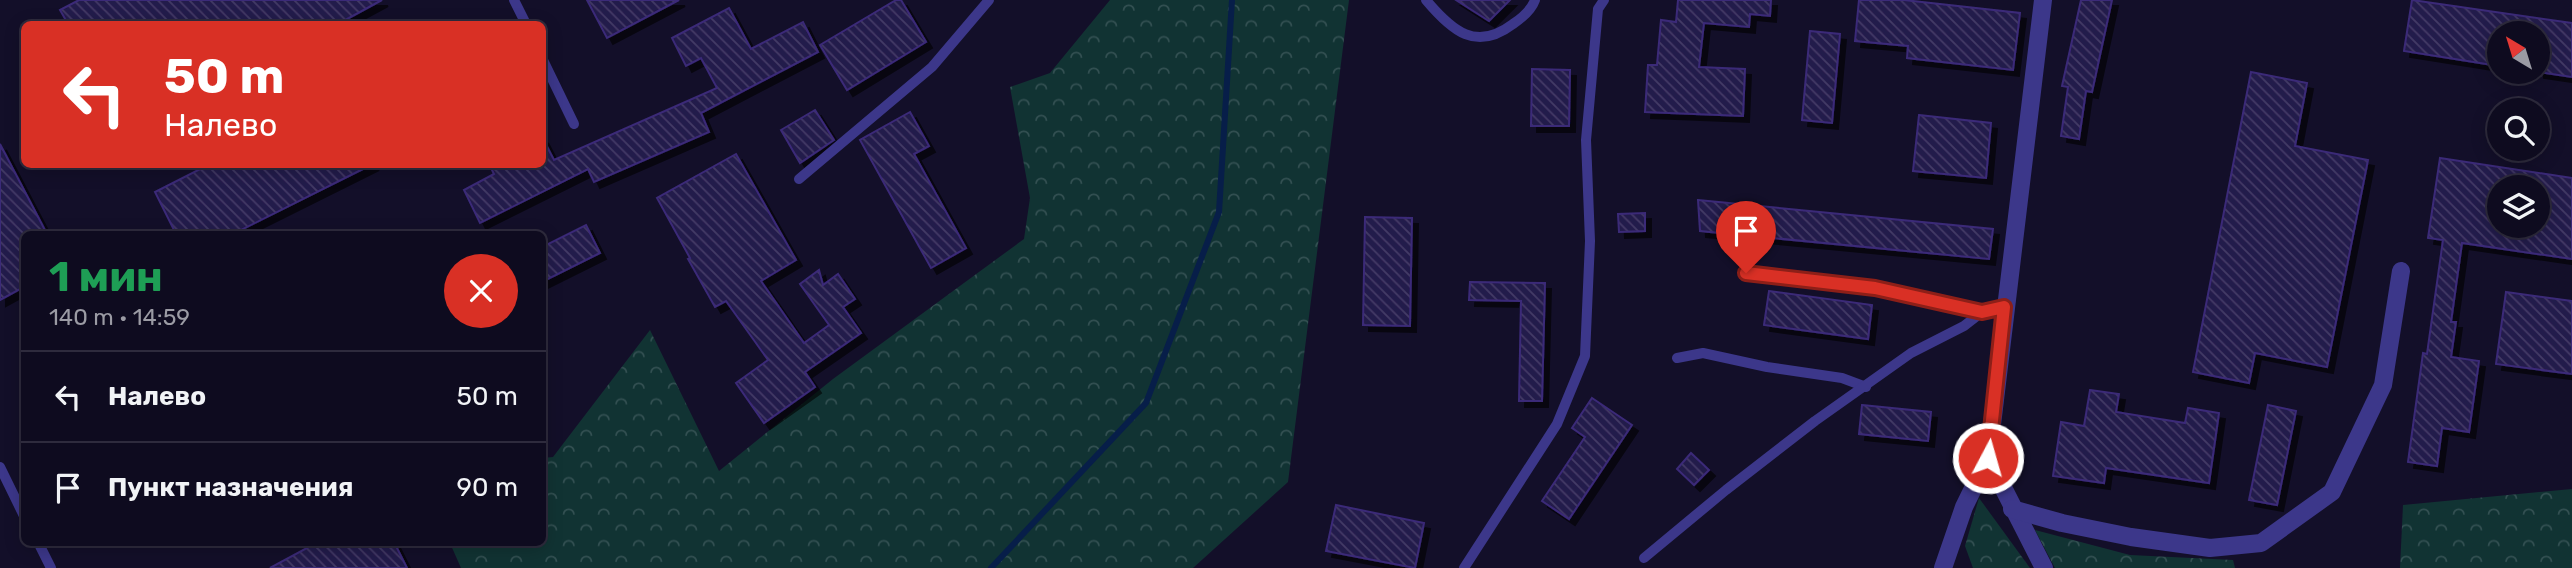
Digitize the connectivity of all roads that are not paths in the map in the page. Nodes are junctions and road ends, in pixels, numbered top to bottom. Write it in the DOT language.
graph roads {
  1 [pos="514,0"];
  2 [pos="989,0"];
  3 [pos="1426,0"];
  4 [pos="1535,0"];
  5 [pos="1604,0"];
  6 [pos="2043,0"];
  7 [pos="524,21"];
  8 [pos="546,66"];
  9 [pos="574,124"];
  10 [pos="800,179"];
  11 [pos="2401,271"];
  12 [pos="1746,273"];
  13 [pos="2004,307"];
  14 [pos="1982,312"];
  15 [pos="1677,358"];
  16 [pos="1866,387"];
  17 [pos="1988,458"];
  18 [pos="0,467"];
  19 [pos="2012,509"];
  20 [pos="21,510"];
  21 [pos="40,546"];
  22 [pos="1644,558"];
  23 [pos="51,568"];
  24 [pos="1464,568"];
  25 [pos="1943,568"];
  26 [pos="2044,568"];
  1 -- 7 [label="lane"];
  2 -- 10 [label="lane"];
  3 -- 4 [label="lane"];
  5 -- 24 [label="lane"];
  6 -- 13 [label="street"];
  8 -- 9 [label="lane"];
  11 -- 19 [label="street"];
  12 -- 14 [label="lane"];
  13 -- 14 [label="lane"];
  13 -- 17 [label="street"];
  14 -- 16 [label="lane"];
  15 -- 16 [label="lane"];
  16 -- 22 [label="lane"];
  17 -- 19 [label="street"];
  17 -- 25 [label="street"];
  18 -- 20 [label="lane"];
  19 -- 26 [label="street"];
  21 -- 23 [label="lane"];
}
